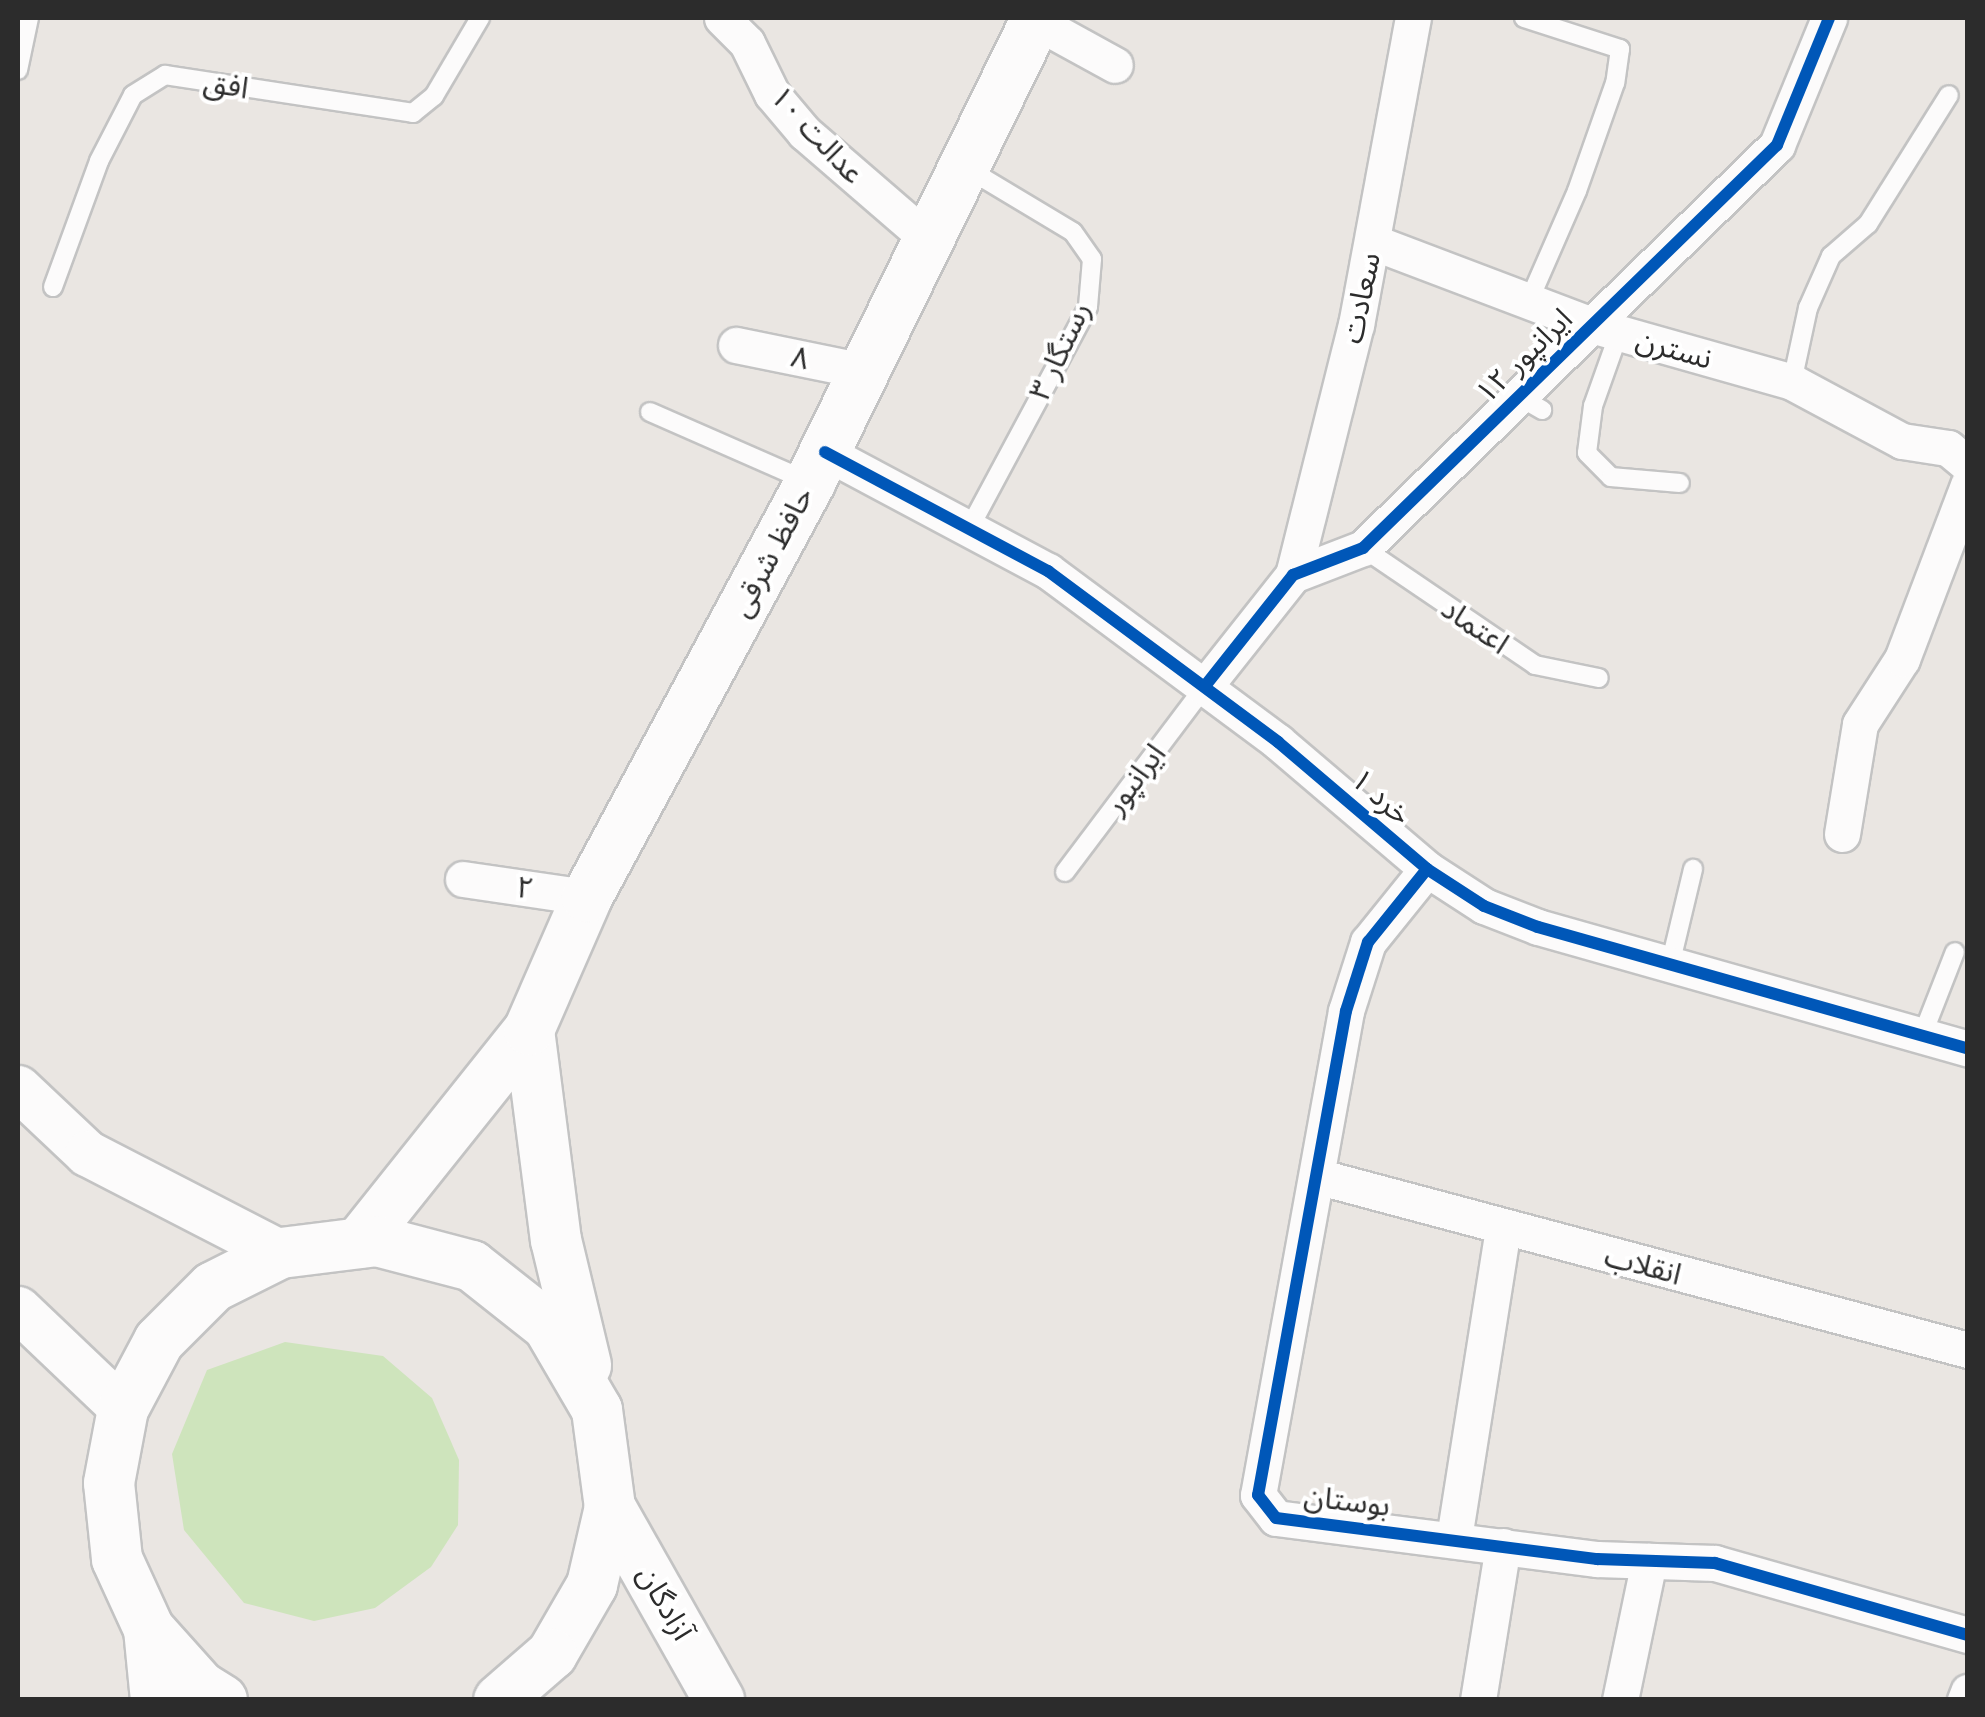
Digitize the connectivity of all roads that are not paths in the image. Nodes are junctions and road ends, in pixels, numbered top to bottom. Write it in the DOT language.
graph roads {
  1 [pos="29,18"];
  2 [pos="480,18"];
  3 [pos="722,18"];
  4 [pos="1414,18"];
  5 [pos="1524,18"];
  6 [pos="1828,18"];
  7 [pos="1036,19"];
  8 [pos="1115,66"];
  9 [pos="18,70"];
  10 [pos="1949,95"];
  11 [pos="964,166"];
  12 [pos="928,239"];
  13 [pos="1373,242"];
  14 [pos="53,287"];
  15 [pos="1528,302"];
  16 [pos="1605,329"];
  17 [pos="736,345"];
  18 [pos="864,371"];
  19 [pos="1792,382"];
  20 [pos="650,412"];
  21 [pos="1968,465"];
  22 [pos="817,467"];
  23 [pos="1680,483"];
  24 [pos="1968,484"];
  25 [pos="970,529"];
  26 [pos="1362,548"];
  27 [pos="1293,575"];
  28 [pos="1599,678"];
  29 [pos="1205,686"];
  30 [pos="1842,834"];
  31 [pos="1693,869"];
  32 [pos="1427,870"];
  33 [pos="1066,872"];
  34 [pos="463,879"];
  35 [pos="588,897"];
  36 [pos="1955,952"];
  37 [pos="1670,966"];
  38 [pos="530,1030"];
  39 [pos="1922,1036"];
  40 [pos="1968,1049"];
  41 [pos="18,1088"];
  42 [pos="1320,1177"];
  43 [pos="1502,1229"];
  44 [pos="358,1243"];
  45 [pos="281,1253"];
  46 [pos="18,1309"];
  47 [pos="1968,1350"];
  48 [pos="123,1408"];
  49 [pos="597,1410"];
  50 [pos="610,1507"];
  51 [pos="1454,1538"];
  52 [pos="1503,1546"];
  53 [pos="1649,1561"];
  54 [pos="149,1629"];
  55 [pos="1968,1634"];
  56 [pos="1968,1692"];
  57 [pos="156,1700"];
  58 [pos="222,1700"];
  59 [pos="499,1700"];
  60 [pos="719,1700"];
  61 [pos="1478,1700"];
  62 [pos="1620,1700"];
  63 [pos="1965,1700"];
  1 -- 9 [label="lane"];
  2 -- 14 [label="lane, افق"];
  3 -- 12 [label="street, عدالت ۱۰"];
  4 -- 13 [label="street, سعادت"];
  5 -- 15 [label="lane"];
  6 -- 16 [label="street, ایرانپور ۱۲"];
  7 -- 8 [label="street"];
  7 -- 11 [label="main road, حافظ شرقی"];
  10 -- 19 [label="lane"];
  11 -- 12 [label="main road, حافظ شرقی"];
  11 -- 25 [label="lane, رستگار ۳"];
  12 -- 18 [label="main road, حافظ شرقی"];
  13 -- 15 [label="street, نسترن"];
  13 -- 27 [label="street, سعادت"];
  15 -- 16 [label="street, نسترن"];
  16 -- 19 [label="street, نسترن"];
  16 -- 23 [label="lane"];
  16 -- 26 [label="street, ایرانپور ۱۲"];
  17 -- 18 [label="street, ۸"];
  18 -- 22 [label="main road, حافظ شرقی"];
  19 -- 21 [label="street, نسترن"];
  20 -- 22 [label="lane"];
  22 -- 25 [label="street, خرد ۱"];
  22 -- 35 [label="main road, حافظ شرقی"];
  24 -- 30 [label="street"];
  25 -- 29 [label="street, خرد ۱"];
  26 -- 27 [label="street, ایرانپور ۱۲"];
  26 -- 28 [label="lane, اعتماد"];
  27 -- 29 [label="street"];
  29 -- 32 [label="street, خرد ۱"];
  29 -- 33 [label="lane, ایرانپور"];
  31 -- 37 [label="lane"];
  32 -- 37 [label="street, خرد ۱"];
  32 -- 42 [label="street, بوستان"];
  34 -- 35 [label="street, ۲"];
  35 -- 38 [label="main road, حافظ شرقی"];
  36 -- 39 [label="lane"];
  37 -- 39 [label="street, خرد ۱"];
  38 -- 44 [label="main road, حافظ شرقی"];
  38 -- 49 [label="main road"];
  39 -- 40 [label="street, خرد ۱"];
  41 -- 45 [label="street"];
  42 -- 43 [label="street, انقلاب"];
  42 -- 51 [label="street, بوستان"];
  43 -- 47 [label="street, انقلاب"];
  43 -- 51 [label="street"];
  44 -- 45 [label="main road"];
  44 -- 49 [label="main road"];
  45 -- 48 [label="main road"];
  46 -- 48 [label="street"];
  48 -- 54 [label="main road"];
  49 -- 50 [label="main road"];
  50 -- 59 [label="main road"];
  50 -- 60 [label="main road, آزادگان"];
  51 -- 52 [label="street, بوستان"];
  52 -- 53 [label="street, بوستان"];
  52 -- 61 [label="street"];
  53 -- 55 [label="street, بوستان"];
  53 -- 62 [label="street"];
  54 -- 57 [label="main road"];
  54 -- 58 [label="main road"];
  56 -- 63 [label="street"];
}
